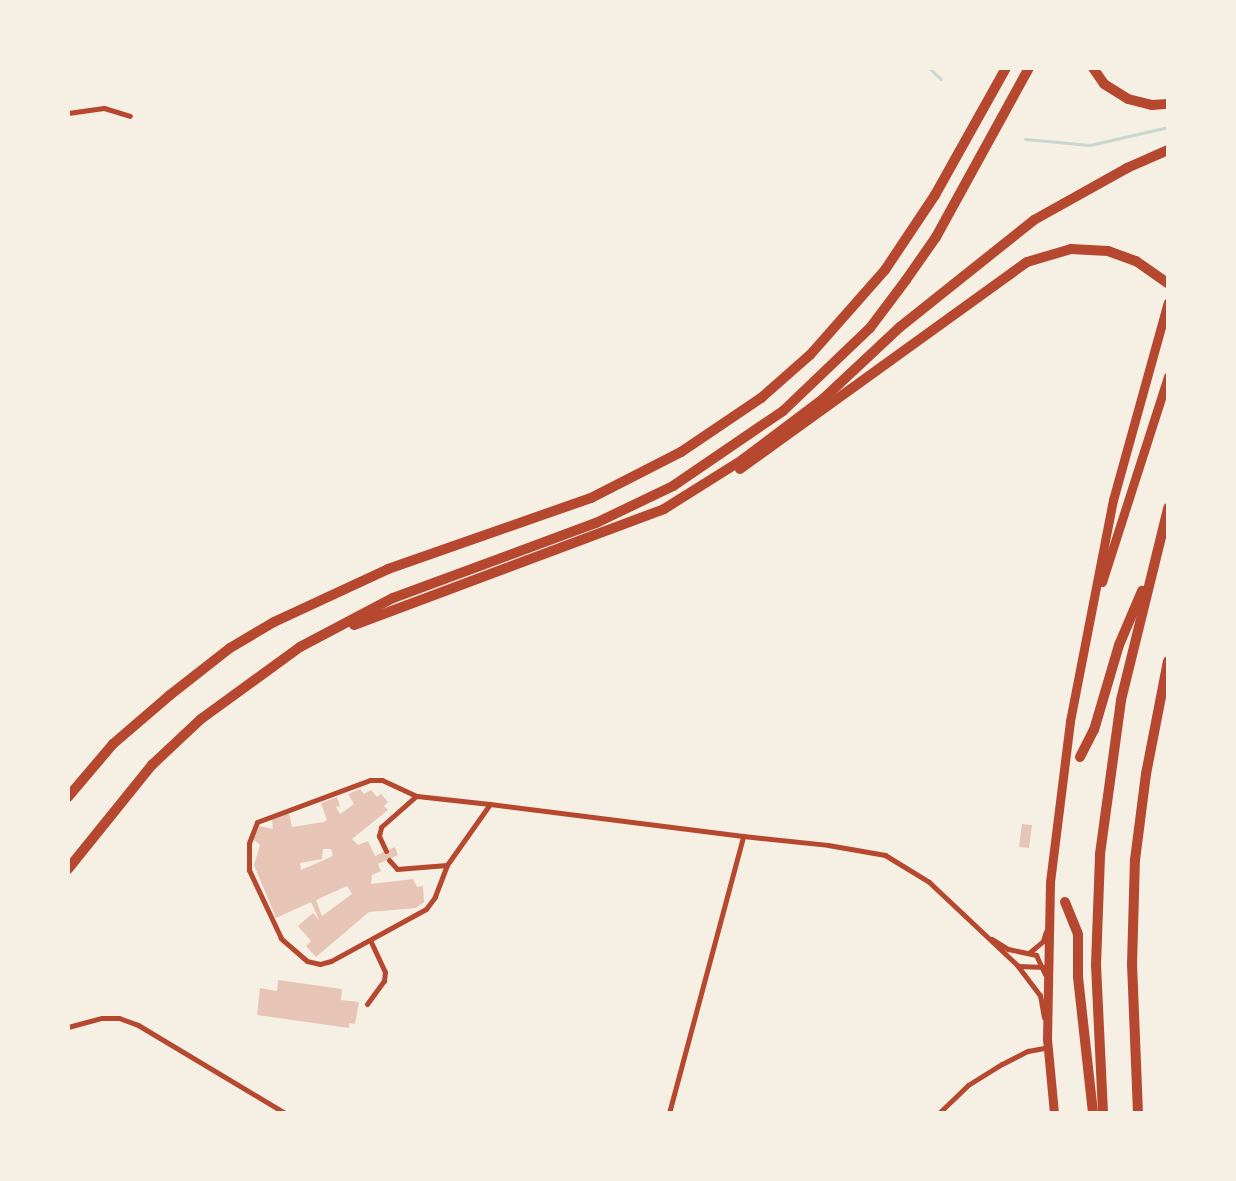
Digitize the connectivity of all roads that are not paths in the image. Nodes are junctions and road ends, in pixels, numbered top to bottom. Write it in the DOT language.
graph roads {
  1 [pos="1006,68"];
  2 [pos="1012,68"];
  3 [pos="1029,68"];
  4 [pos="1093,68"];
  5 [pos="1168,104"];
  6 [pos="68,113"];
  7 [pos="982,113"];
  8 [pos="130,116"];
  9 [pos="1168,150"];
  10 [pos="1168,283"];
  11 [pos="1168,302"];
  12 [pos="1168,376"];
  13 [pos="1168,508"];
  14 [pos="664,509"];
  15 [pos="1151,571"];
  16 [pos="1085,639"];
  17 [pos="300,647"];
  18 [pos="1168,661"];
  19 [pos="1080,757"];
  20 [pos="417,796"];
  21 [pos="68,797"];
  22 [pos="490,804"];
  23 [pos="743,836"];
  24 [pos="386,851"];
  25 [pos="389,860"];
  26 [pos="447,865"];
  27 [pos="68,869"];
  28 [pos="1065,902"];
  29 [pos="1050,923"];
  30 [pos="984,934"];
  31 [pos="370,940"];
  32 [pos="1030,952"];
  33 [pos="1017,965"];
  34 [pos="1047,973"];
  35 [pos="367,1004"];
  36 [pos="68,1027"];
  37 [pos="1047,1043"];
  38 [pos="285,1113"];
  39 [pos="669,1113"];
  40 [pos="939,1113"];
  41 [pos="1054,1113"];
  42 [pos="1093,1113"];
  43 [pos="1103,1113"];
  44 [pos="1138,1113"];
  1 -- 7 [label="highway"];
  2 -- 7 [label="highway"];
  3 -- 17 [label="highway"];
  4 -- 5 [label="highway"];
  6 -- 8 [label="street"];
  7 -- 21 [label="highway"];
  9 -- 14 [label="highway"];
  10 -- 14 [label="highway"];
  11 -- 16 [label="highway"];
  12 -- 16 [label="highway"];
  13 -- 15 [label="highway"];
  14 -- 17 [label="highway"];
  15 -- 19 [label="highway"];
  15 -- 43 [label="highway"];
  16 -- 29 [label="highway"];
  17 -- 27 [label="highway"];
  18 -- 44 [label="highway"];
  20 -- 22 [label="street"];
  20 -- 24 [label="street"];
  20 -- 31 [label="street"];
  22 -- 23 [label="street"];
  22 -- 26 [label="street"];
  23 -- 30 [label="street"];
  23 -- 39 [label="street"];
  25 -- 26 [label="street"];
  26 -- 31 [label="street"];
  28 -- 42 [label="highway"];
  29 -- 32 [label="street"];
  29 -- 34 [label="highway"];
  30 -- 32 [label="street"];
  30 -- 33 [label="street"];
  31 -- 35 [label="street"];
  32 -- 34 [label="street"];
  33 -- 34 [label="street"];
  33 -- 37 [label="street"];
  34 -- 37 [label="highway"];
  36 -- 38 [label="street"];
  37 -- 40 [label="street"];
  37 -- 41 [label="highway"];
}
